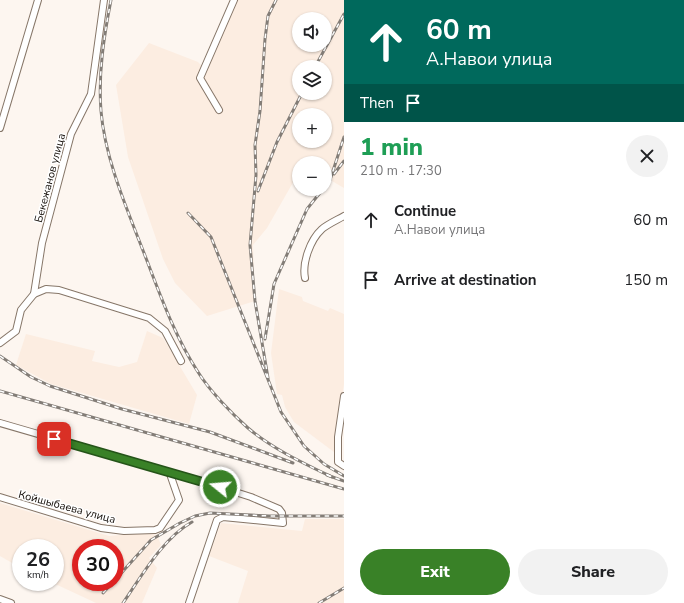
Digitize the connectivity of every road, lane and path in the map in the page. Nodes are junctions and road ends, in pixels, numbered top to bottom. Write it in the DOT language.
graph roads {
  1 [pos="38,0"];
  2 [pos="104,0"];
  3 [pos="234,0"];
  4 [pos="219,110"];
  5 [pos="0,128"];
  6 [pos="344,216"];
  7 [pos="305,278"];
  8 [pos="34,294"];
  9 [pos="0,343"];
  10 [pos="181,361"];
  11 [pos="344,396"];
  12 [pos="0,423"];
  13 [pos="341,438"];
  14 [pos="344,466"];
  15 [pos="170,474"];
  16 [pos="0,497"];
  17 [pos="0,599"];
  18 [pos="11,603"];
  19 [pos="188,603"];
  1 -- 5 [label="street"];
  2 -- 8 [label="street, Бекежанов улица"];
  3 -- 4 [label="street"];
  6 -- 7 [label="street"];
  8 -- 9 [label="street"];
  8 -- 10 [label="street"];
  11 -- 13 [label="street"];
  12 -- 15 [label="street"];
  13 -- 14 [label="street"];
  15 -- 16 [label="street, Койшыбаева улица"];
  15 -- 19 [label="street"];
  17 -- 18 [label="street"];
}
